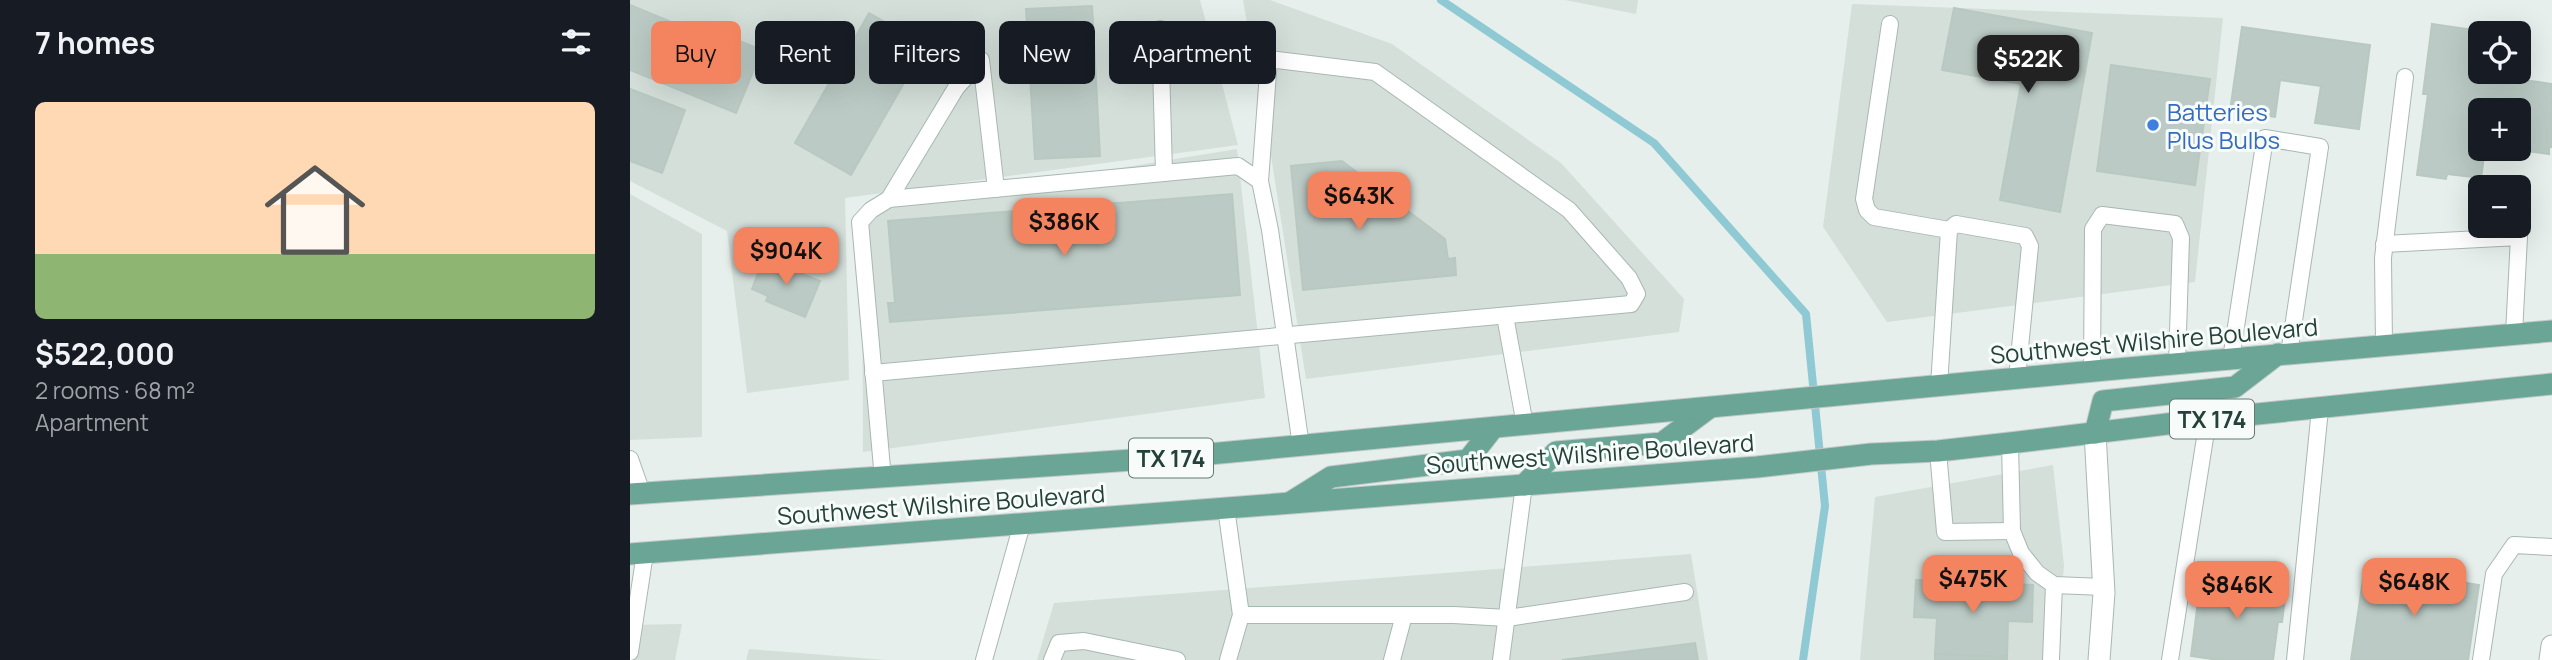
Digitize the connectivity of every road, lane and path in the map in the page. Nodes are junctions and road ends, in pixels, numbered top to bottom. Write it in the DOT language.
graph roads {
  1 [pos="1891,24"];
  2 [pos="2405,77"];
  3 [pos="1162,84"];
  4 [pos="1164,173"];
  5 [pos="1260,181"];
  6 [pos="996,189"];
  7 [pos="889,199"];
  8 [pos="1949,230"];
  9 [pos="2384,244"];
  10 [pos="1504,316"];
  11 [pos="2552,331"];
  12 [pos="2514,334"];
  13 [pos="1285,336"];
  14 [pos="2384,345"];
  15 [pos="2283,354"];
  16 [pos="2231,359"];
  17 [pos="2177,364"];
  18 [pos="2092,371"];
  19 [pos="873,373"];
  20 [pos="2017,378"];
  21 [pos="2552,384"];
  22 [pos="1939,386"];
  23 [pos="1711,407"];
  24 [pos="2320,409"];
  25 [pos="2208,419"];
  26 [pos="1525,425"];
  27 [pos="1493,428"];
  28 [pos="2095,433"];
  29 [pos="2010,443"];
  30 [pos="1301,446"];
  31 [pos="1937,451"];
  32 [pos="630,459"];
  33 [pos="883,479"];
  34 [pos="1524,485"];
  35 [pos="636,494"];
  36 [pos="1289,503"];
  37 [pos="1226,508"];
  38 [pos="1022,524"];
  39 [pos="2012,531"];
  40 [pos="2552,547"];
  41 [pos="638,553"];
  42 [pos="2054,585"];
  43 [pos="2104,587"];
  44 [pos="1685,592"];
  45 [pos="1241,615"];
  46 [pos="1404,615"];
  47 [pos="1507,618"];
  48 [pos="2552,646"];
  49 [pos="630,652"];
  50 [pos="984,660"];
  51 [pos="1052,660"];
  52 [pos="1177,660"];
  53 [pos="1228,660"];
  54 [pos="1392,660"];
  55 [pos="1501,660"];
  56 [pos="2051,660"];
  57 [pos="2099,660"];
  58 [pos="2170,660"];
  59 [pos="2295,660"];
  60 [pos="2481,660"];
  61 [pos="2550,660"];
  1 -- 8 [label="lane"];
  2 -- 9 [label="lane"];
  3 -- 4 [label="lane"];
  4 -- 5 [label="lane"];
  4 -- 6 [label="lane"];
  5 -- 10 [label="lane"];
  5 -- 13 [label="lane"];
  6 -- 7 [label="lane"];
  6 -- 7 [label="lane"];
  7 -- 19 [label="lane"];
  8 -- 20 [label="lane"];
  8 -- 22 [label="lane"];
  9 -- 12 [label="lane"];
  9 -- 14 [label="lane"];
  10 -- 13 [label="lane"];
  10 -- 26 [label="lane"];
  11 -- 12 [label="main road, Southwest Wilshire Boulevard / TX 174"];
  12 -- 14 [label="main road, Southwest Wilshire Boulevard / TX 174"];
  13 -- 19 [label="lane"];
  13 -- 30 [label="lane"];
  14 -- 15 [label="main road, Southwest Wilshire Boulevard / TX 174"];
  15 -- 16 [label="main road, Southwest Wilshire Boulevard / TX 174"];
  15 -- 16 [label="lane"];
  15 -- 28 [label="main road"];
  16 -- 17 [label="main road, Southwest Wilshire Boulevard / TX 174"];
  17 -- 18 [label="main road, Southwest Wilshire Boulevard / TX 174"];
  17 -- 18 [label="lane"];
  18 -- 20 [label="main road, Southwest Wilshire Boulevard / TX 174"];
  19 -- 33 [label="lane"];
  20 -- 22 [label="main road, Southwest Wilshire Boulevard / TX 174"];
  21 -- 24 [label="main road, Southwest Wilshire Boulevard / TX 174"];
  22 -- 23 [label="main road, Southwest Wilshire Boulevard / TX 174"];
  23 -- 26 [label="main road, Southwest Wilshire Boulevard / TX 174"];
  23 -- 34 [label="main road"];
  24 -- 25 [label="main road, Southwest Wilshire Boulevard / TX 174"];
  24 -- 59 [label="lane"];
  25 -- 28 [label="main road, Southwest Wilshire Boulevard / TX 174"];
  25 -- 58 [label="lane"];
  26 -- 27 [label="main road, Southwest Wilshire Boulevard / TX 174"];
  27 -- 30 [label="main road, Southwest Wilshire Boulevard / TX 174"];
  27 -- 36 [label="main road"];
  28 -- 29 [label="main road, Southwest Wilshire Boulevard / TX 174"];
  28 -- 43 [label="street"];
  29 -- 31 [label="main road, Southwest Wilshire Boulevard / TX 174"];
  29 -- 39 [label="lane"];
  30 -- 33 [label="main road, Southwest Wilshire Boulevard / TX 174"];
  31 -- 34 [label="main road, Southwest Wilshire Boulevard / TX 174"];
  31 -- 39 [label="lane"];
  32 -- 35 [label="lane"];
  33 -- 35 [label="main road, Southwest Wilshire Boulevard / TX 174"];
  34 -- 36 [label="main road, Southwest Wilshire Boulevard / TX 174"];
  34 -- 47 [label="lane"];
  36 -- 37 [label="main road, Southwest Wilshire Boulevard / TX 174"];
  37 -- 38 [label="main road, Southwest Wilshire Boulevard / TX 174"];
  37 -- 45 [label="lane"];
  38 -- 41 [label="main road, Southwest Wilshire Boulevard / TX 174"];
  38 -- 50 [label="lane"];
  39 -- 42 [label="lane"];
  40 -- 60 [label="lane"];
  41 -- 49 [label="lane"];
  42 -- 43 [label="lane"];
  42 -- 56 [label="lane"];
  43 -- 57 [label="street"];
  44 -- 47 [label="lane"];
  45 -- 46 [label="lane"];
  45 -- 53 [label="lane"];
  46 -- 47 [label="lane"];
  46 -- 54 [label="lane"];
  47 -- 55 [label="lane"];
  48 -- 61 [label="street"];
  51 -- 52 [label="lane"];
}
